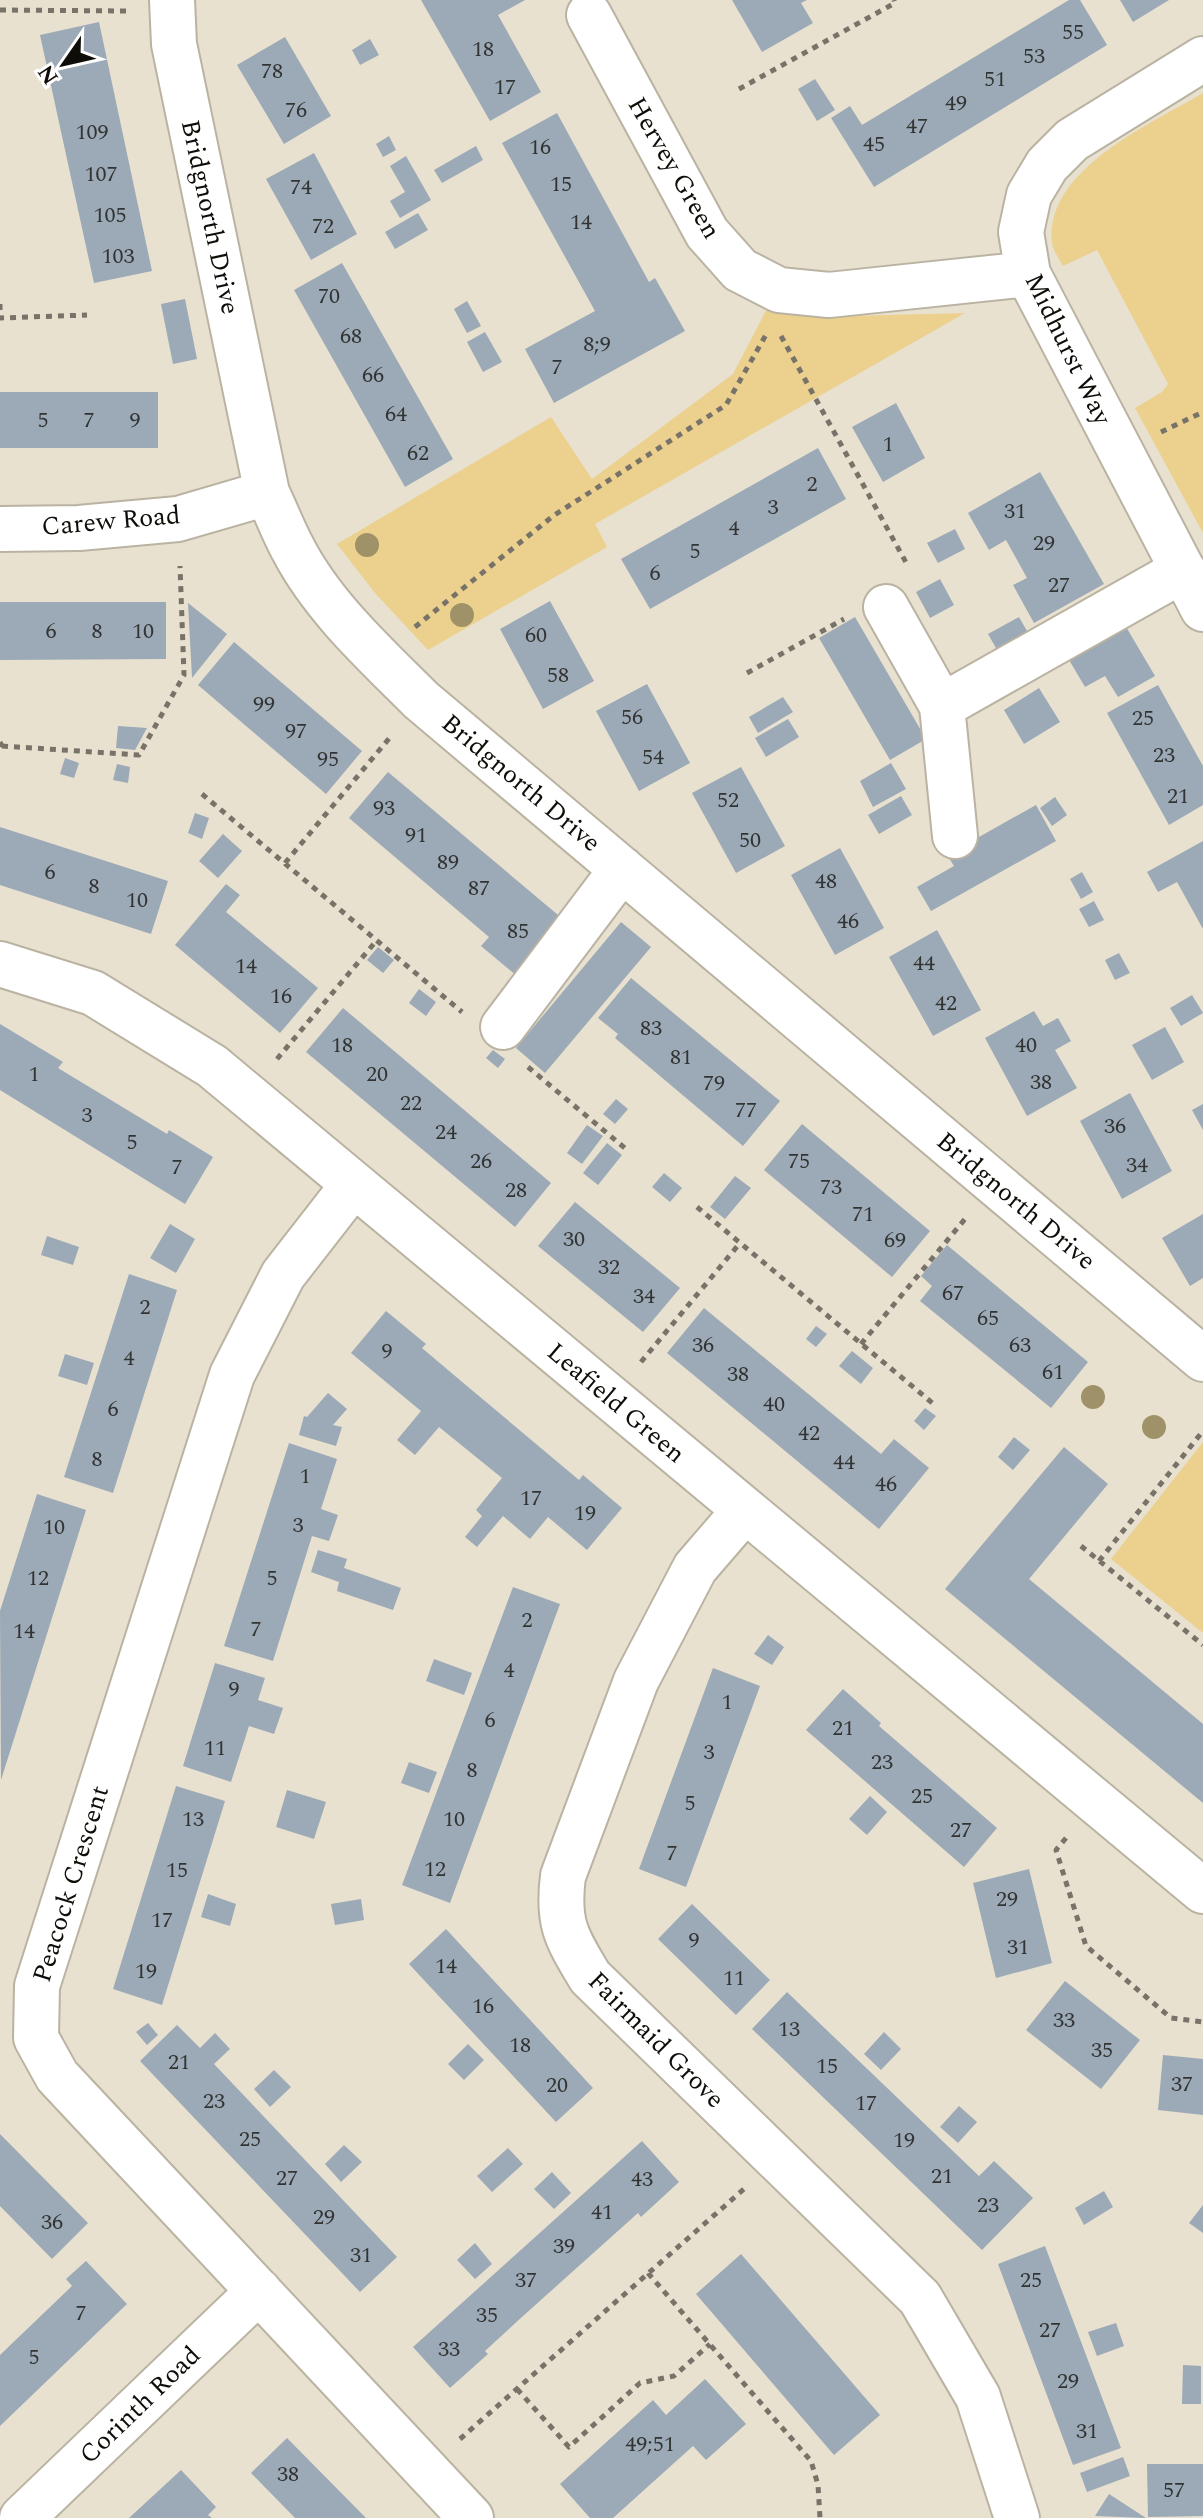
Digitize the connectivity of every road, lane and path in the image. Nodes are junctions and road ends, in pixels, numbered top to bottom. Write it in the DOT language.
graph roads {
  1 [pos="894,0"];
  2 [pos="171,6"];
  3 [pos="0,10"];
  4 [pos="589,15"];
  5 [pos="1203,59"];
  6 [pos="739,89"];
  7 [pos="1028,274"];
  8 [pos="0,304"];
  9 [pos="776,306"];
  10 [pos="87,315"];
  11 [pos="267,493"];
  12 [pos="178,519"];
  13 [pos="0,529"];
  14 [pos="1183,570"];
  15 [pos="884,601"];
  16 [pos="1203,609"];
  17 [pos="377,656"];
  18 [pos="747,673"];
  19 [pos="421,700"];
  20 [pos="942,706"];
  21 [pos="1,747"];
  22 [pos="202,794"];
  23 [pos="955,836"];
  24 [pos="285,863"];
  25 [pos="622,869"];
  26 [pos="377,940"];
  27 [pos="0,964"];
  28 [pos="498,1035"];
  29 [pos="247,1096"];
  30 [pos="626,1149"];
  31 [pos="994,1184"];
  32 [pos="353,1185"];
  33 [pos="697,1207"];
  34 [pos="740,1243"];
  35 [pos="861,1344"];
  36 [pos="1203,1359"];
  37 [pos="611,1398"];
  38 [pos="936,1406"];
  39 [pos="1203,1431"];
  40 [pos="745,1510"];
  41 [pos="1081,1546"];
  42 [pos="1099,1561"];
  43 [pos="1203,1645"];
  44 [pos="1096,1802"];
  45 [pos="1203,1891"];
  46 [pos="1203,2022"];
  47 [pos="778,2159"];
  48 [pos="648,2273"];
  49 [pos="259,2291"];
  50 [pos="710,2344"];
  51 [pos="517,2389"];
  52 [pos="426,2470"];
  53 [pos="22,2518"];
  54 [pos="471,2518"];
  55 [pos="820,2518"];
  56 [pos="1017,2518"];
  1 -- 6 [label="path"];
  2 -- 3 [label="path"];
  2 -- 11 [label="street, Bridgnorth Drive"];
  4 -- 9 [label="street, Hervey Green"];
  5 -- 7 [label="street, Midhurst Way"];
  7 -- 9 [label="street, Hervey Green"];
  7 -- 14 [label="street, Midhurst Way"];
  8 -- 10 [label="path"];
  9 -- 15 [label="path"];
  9 -- 17 [label="path"];
  11 -- 12 [label="street, Carew Road"];
  11 -- 17 [label="street, Bridgnorth Drive"];
  12 -- 13 [label="street, Carew Road"];
  12 -- 21 [label="path"];
  14 -- 16 [label="street, Midhurst Way"];
  14 -- 20 [label="street"];
  15 -- 18 [label="path"];
  15 -- 20 [label="street"];
  17 -- 19 [label="street, Bridgnorth Drive"];
  19 -- 24 [label="path"];
  19 -- 25 [label="street, Bridgnorth Drive"];
  20 -- 23 [label="street"];
  22 -- 24 [label="path"];
  24 -- 26 [label="path"];
  25 -- 28 [label="street"];
  25 -- 31 [label="street, Bridgnorth Drive"];
  26 -- 28 [label="path"];
  26 -- 29 [label="path"];
  27 -- 29 [label="street, Leafield Green"];
  28 -- 30 [label="path"];
  29 -- 32 [label="street, Leafield Green"];
  31 -- 35 [label="path"];
  31 -- 36 [label="street, Bridgnorth Drive"];
  32 -- 37 [label="street, Leafield Green"];
  32 -- 49 [label="street, Peacock Crescent"];
  33 -- 34 [label="path"];
  34 -- 35 [label="path"];
  34 -- 37 [label="path"];
  35 -- 38 [label="path"];
  37 -- 40 [label="street, Leafield Green"];
  39 -- 42 [label="path"];
  40 -- 44 [label="street, Leafield Green"];
  40 -- 47 [label="street, Fairmaid Grove"];
  41 -- 42 [label="path"];
  42 -- 43 [label="path"];
  44 -- 45 [label="street, Leafield Green"];
  44 -- 46 [label="path"];
  47 -- 48 [label="path"];
  47 -- 56 [label="street, Fairmaid Grove"];
  48 -- 50 [label="path"];
  48 -- 51 [label="path"];
  49 -- 52 [label="street, Peacock Crescent"];
  49 -- 53 [label="street, Corinth Road"];
  50 -- 51 [label="path"];
  50 -- 55 [label="path"];
  51 -- 52 [label="path"];
  52 -- 54 [label="street, Peacock Crescent"];
}
